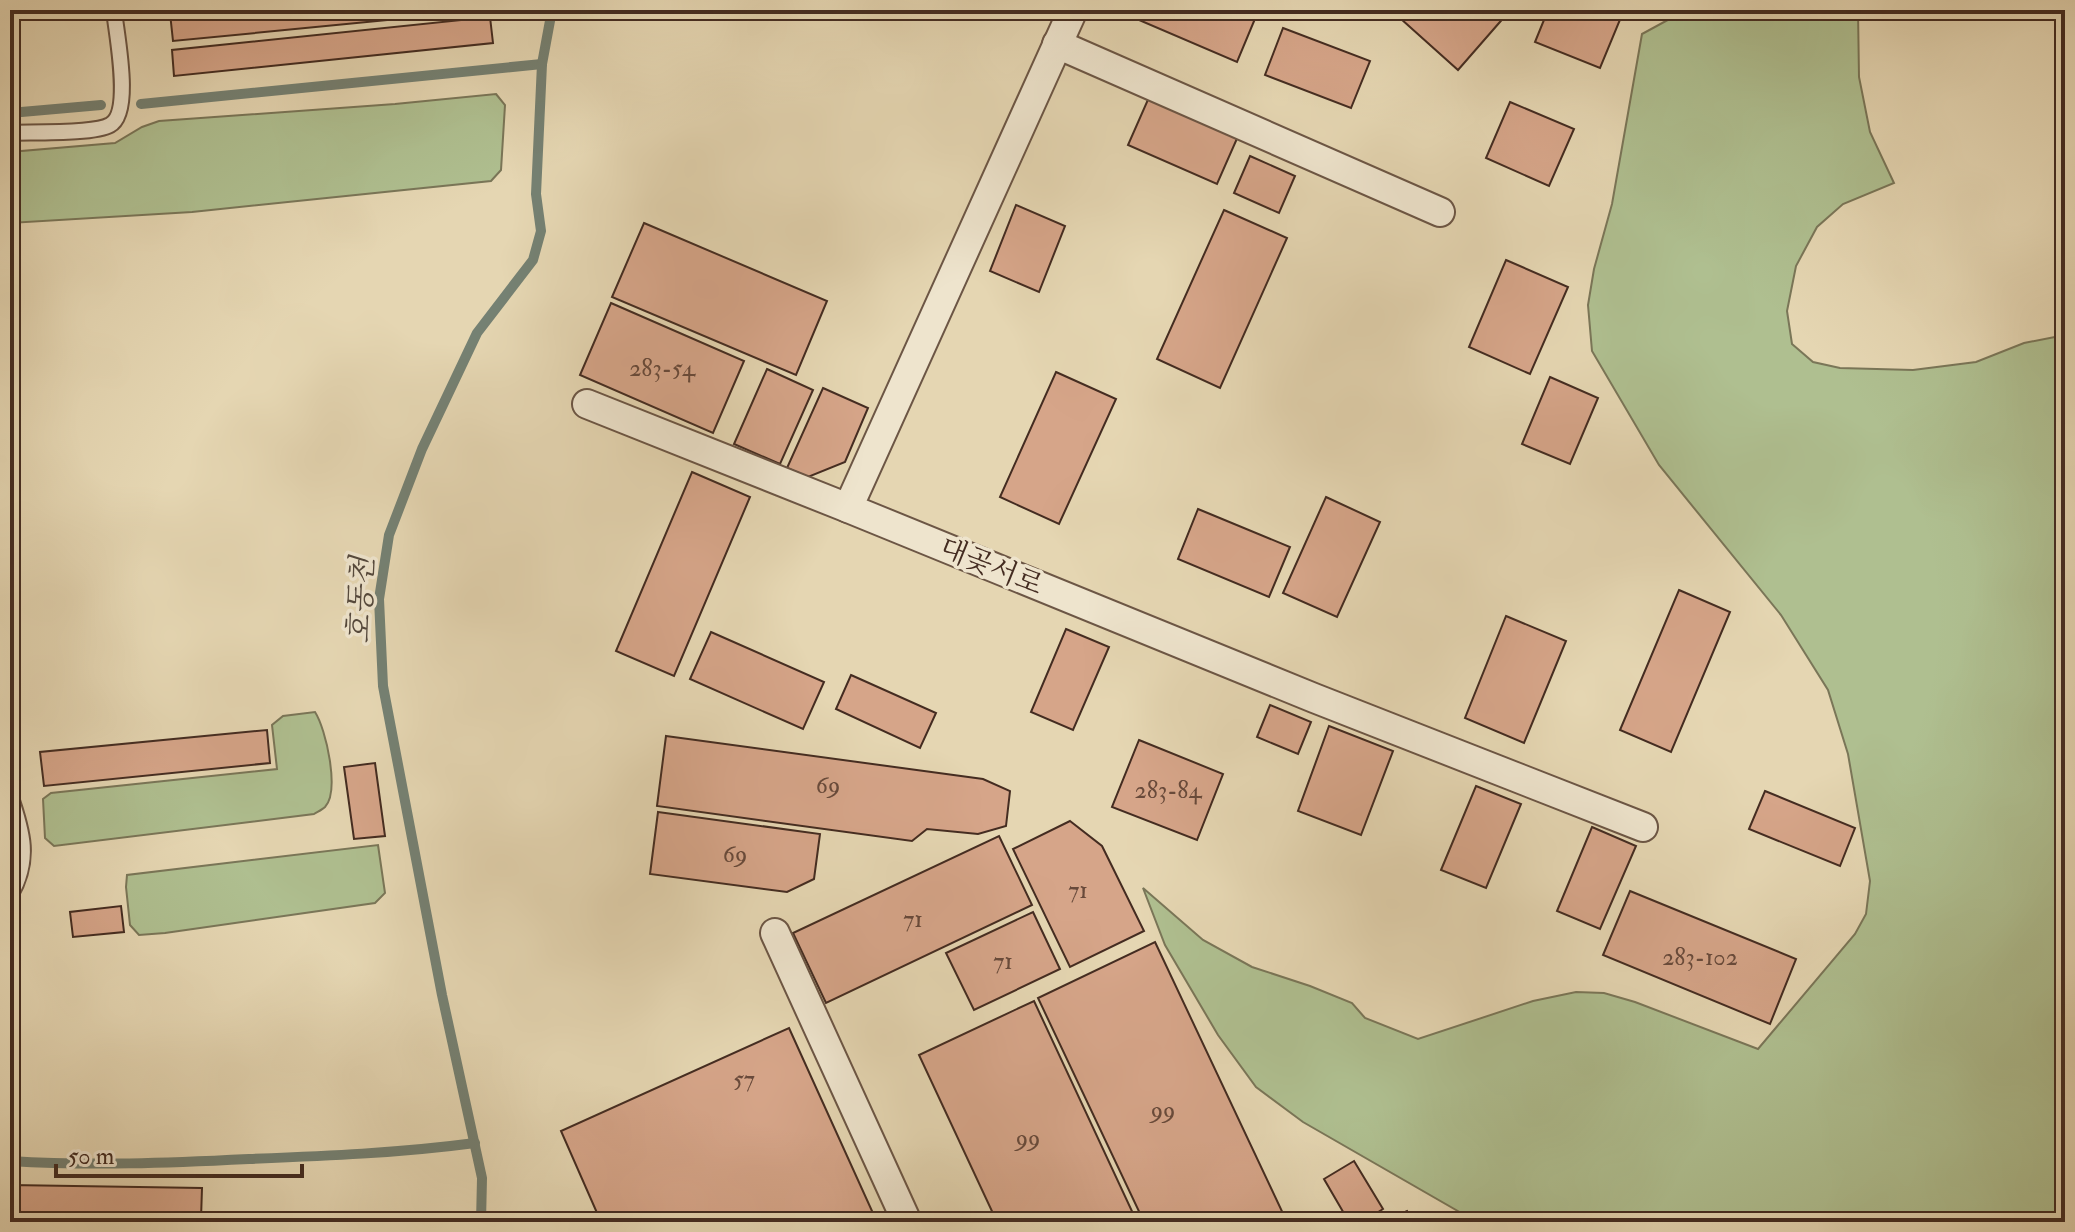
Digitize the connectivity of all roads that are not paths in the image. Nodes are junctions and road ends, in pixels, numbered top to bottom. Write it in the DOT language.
graph roads {
  1 [pos="114,10"];
  2 [pos="1073,10"];
  3 [pos="1057,44"];
  4 [pos="10,133"];
  5 [pos="1440,212"];
  6 [pos="587,404"];
  7 [pos="848,508"];
  8 [pos="10,795"];
  9 [pos="1643,827"];
  10 [pos="10,896"];
  11 [pos="775,933"];
  12 [pos="907,1222"];
  1 -- 4 [label="lane"];
  2 -- 3 [label="street"];
  3 -- 5 [label="street"];
  3 -- 7 [label="street"];
  6 -- 7 [label="street, 대곶서로"];
  7 -- 9 [label="street, 대곶서로"];
  8 -- 10 [label="lane"];
  11 -- 12 [label="street"];
}
